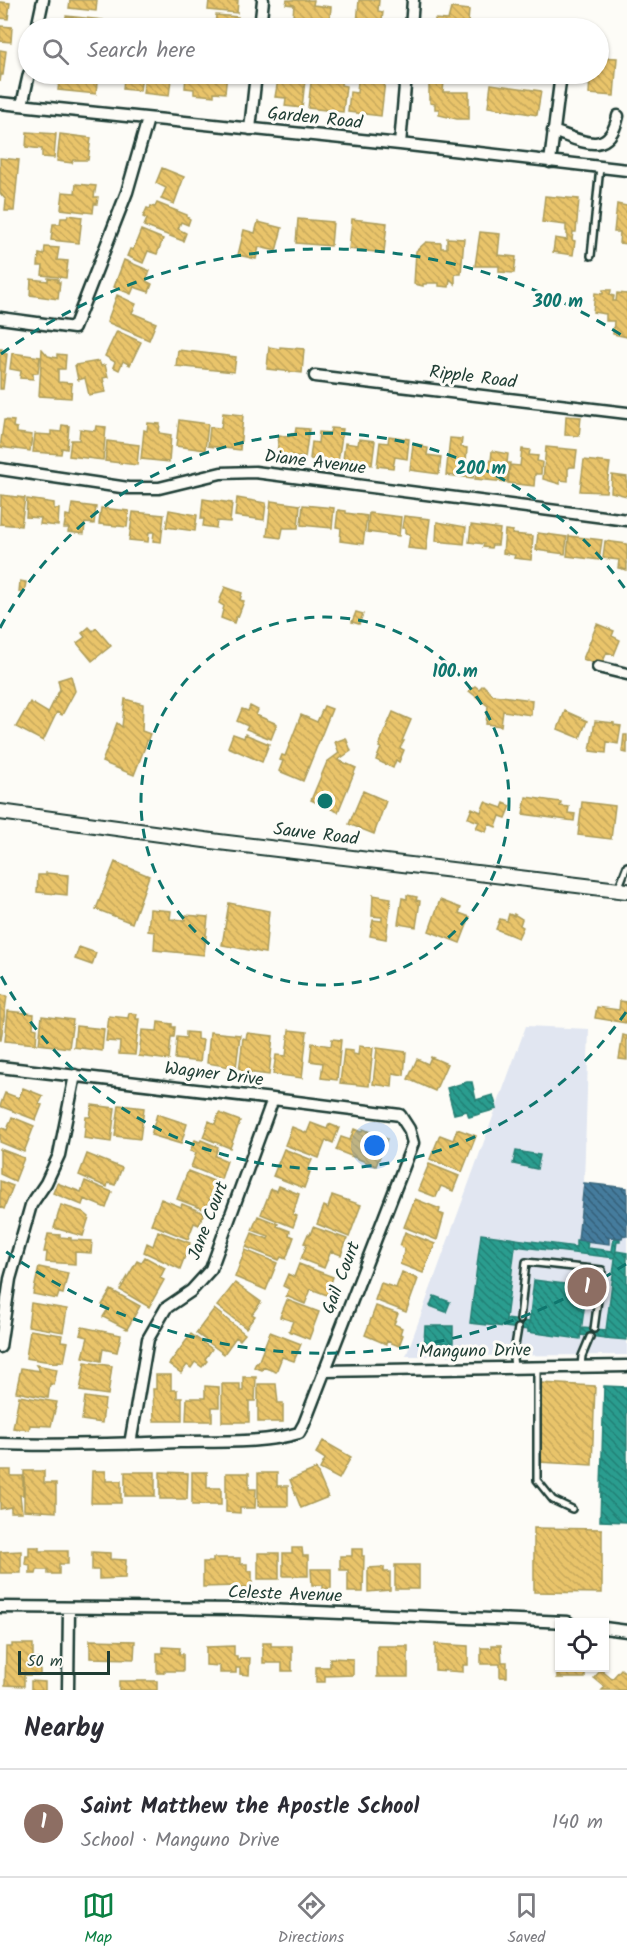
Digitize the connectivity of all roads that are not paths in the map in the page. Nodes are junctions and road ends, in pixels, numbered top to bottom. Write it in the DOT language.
graph roads {
  1 [pos="43,0"];
  2 [pos="263,0"];
  3 [pos="413,0"];
  4 [pos="39,18"];
  5 [pos="261,18"];
  6 [pos="412,18"];
  7 [pos="26,84"];
  8 [pos="255,84"];
  9 [pos="405,84"];
  10 [pos="560,84"];
  11 [pos="0,103"];
  12 [pos="22,105"];
  13 [pos="618,116"];
  14 [pos="148,119"];
  15 [pos="250,129"];
  16 [pos="553,131"];
  17 [pos="400,144"];
  18 [pos="550,162"];
  19 [pos="600,167"];
  20 [pos="627,170"];
  21 [pos="591,256"];
  22 [pos="0,318"];
  23 [pos="315,376"];
  24 [pos="627,413"];
  25 [pos="0,469"];
  26 [pos="627,519"];
  27 [pos="598,667"];
  28 [pos="627,674"];
  29 [pos="0,812"];
  30 [pos="627,866"];
  31 [pos="622,891"];
  32 [pos="0,1067"];
  33 [pos="75,1075"];
  34 [pos="273,1098"];
  35 [pos="411,1137"];
  36 [pos="520,1320"];
  37 [pos="518,1329"];
  38 [pos="594,1329"];
  39 [pos="590,1337"];
  40 [pos="0,1347"];
  41 [pos="581,1366"];
  42 [pos="627,1366"];
  43 [pos="514,1367"];
  44 [pos="537,1367"];
  45 [pos="324,1371"];
  46 [pos="0,1444"];
  47 [pos="130,1444"];
  48 [pos="572,1509"];
  49 [pos="0,1607"];
  50 [pos="69,1608"];
  51 [pos="555,1622"];
  52 [pos="609,1629"];
  53 [pos="627,1631"];
  54 [pos="68,1690"];
  1 -- 4 [label="street"];
  2 -- 5 [label="street"];
  3 -- 6 [label="street"];
  7 -- 12 [label="street"];
  8 -- 15 [label="street"];
  9 -- 17 [label="street"];
  10 -- 16 [label="street"];
  11 -- 12 [label="street, Garden Road"];
  12 -- 14 [label="street, Garden Road"];
  13 -- 16 [label="street"];
  14 -- 15 [label="street, Garden Road"];
  14 -- 22 [label="street"];
  15 -- 17 [label="street, Garden Road"];
  16 -- 18 [label="street"];
  17 -- 18 [label="street, Garden Road"];
  18 -- 19 [label="street, Garden Road"];
  19 -- 20 [label="street, Garden Road"];
  19 -- 21 [label="lane"];
  23 -- 24 [label="street, Ripple Road"];
  25 -- 26 [label="street, Diane Avenue"];
  27 -- 28 [label="street"];
  29 -- 31 [label="street, Sauve Road"];
  30 -- 31 [label="lane"];
  32 -- 33 [label="street, Wagner Drive"];
  33 -- 34 [label="street, Wagner Drive"];
  33 -- 40 [label="street"];
  34 -- 35 [label="street, Wagner Drive"];
  34 -- 47 [label="street, Jane Court"];
  35 -- 45 [label="street, Gail Court"];
  36 -- 38 [label="lane"];
  37 -- 43 [label="lane"];
  39 -- 41 [label="lane"];
  41 -- 42 [label="street, Manguno Drive"];
  41 -- 44 [label="street, Manguno Drive"];
  43 -- 44 [label="street, Manguno Drive"];
  43 -- 45 [label="street, Manguno Drive"];
  44 -- 48 [label="lane"];
  45 -- 47 [label="street, Gail Court"];
  46 -- 47 [label="street"];
  49 -- 50 [label="street, Celeste Avenue"];
  50 -- 51 [label="street, Celeste Avenue"];
  50 -- 54 [label="street"];
  52 -- 53 [label="street"];
}
